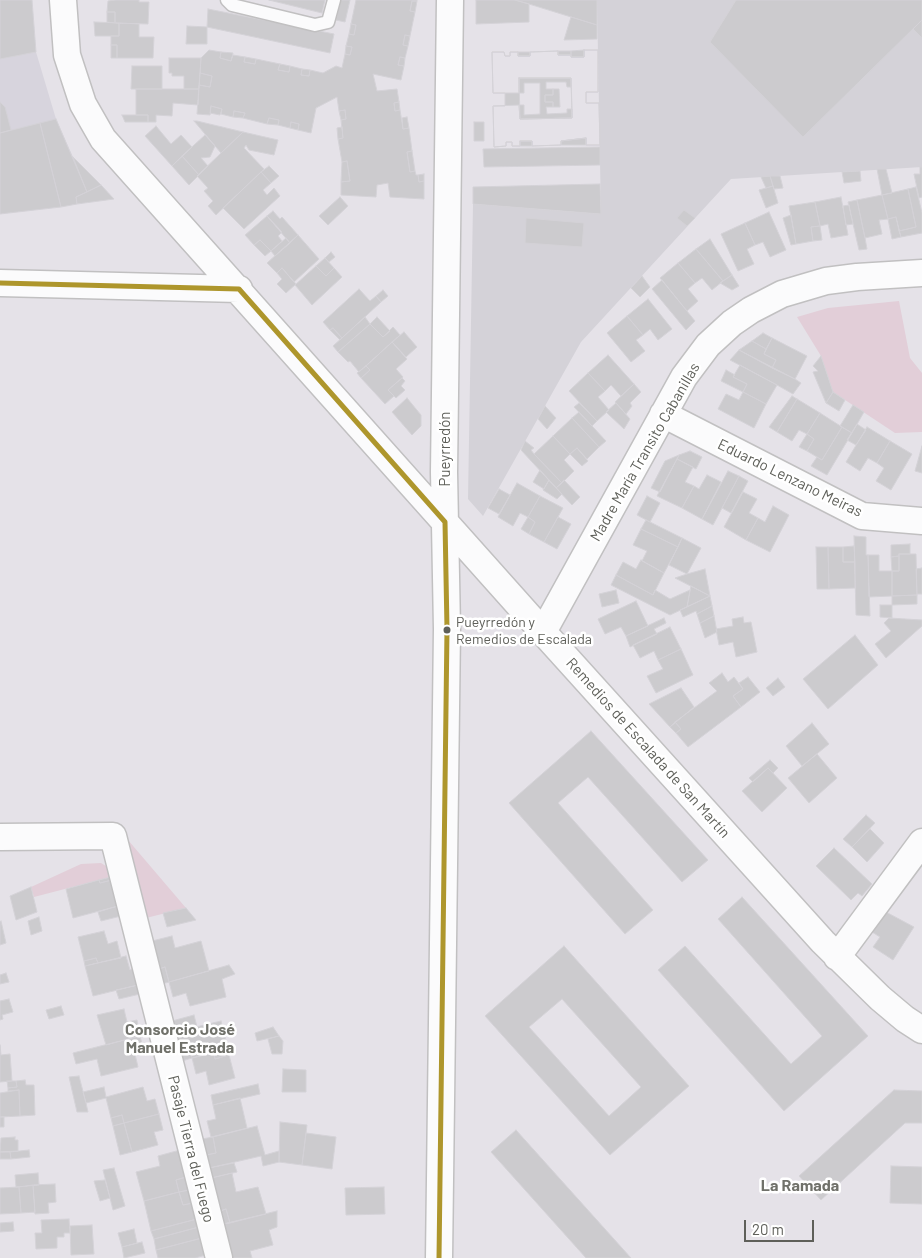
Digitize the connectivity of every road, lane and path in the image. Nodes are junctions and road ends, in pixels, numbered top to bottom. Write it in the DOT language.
graph roads {
  1 [pos="63,0"];
  2 [pos="227,0"];
  3 [pos="334,0"];
  4 [pos="450,0"];
  5 [pos="922,273"];
  6 [pos="0,283"];
  7 [pos="238,289"];
  8 [pos="663,414"];
  9 [pos="922,521"];
  10 [pos="446,522"];
  11 [pos="544,632"];
  12 [pos="0,837"];
  13 [pos="922,842"];
  14 [pos="837,957"];
  15 [pos="922,1030"];
  16 [pos="219,1258"];
  17 [pos="439,1258"];
  1 -- 7 [label="street, Remedios de Escalada de San Martín"];
  2 -- 3 [label="lane"];
  4 -- 10 [label="street, Pueyrredón"];
  5 -- 8 [label="street, Madre María Transito Cabanillas"];
  6 -- 7 [label="street"];
  7 -- 10 [label="street, Remedios de Escalada de San Martín"];
  8 -- 9 [label="street, Eduardo Lenzano Meiras"];
  8 -- 11 [label="street, Madre María Transito Cabanillas"];
  10 -- 11 [label="street, Remedios de Escalada de San Martín"];
  10 -- 17 [label="street, Pueyrredón"];
  11 -- 14 [label="street, Remedios de Escalada de San Martín"];
  12 -- 16 [label="street, Pasaje Tierra del Fuego"];
  13 -- 14 [label="street"];
  14 -- 15 [label="street, Remedios de Escalada de San Martín"];
}
